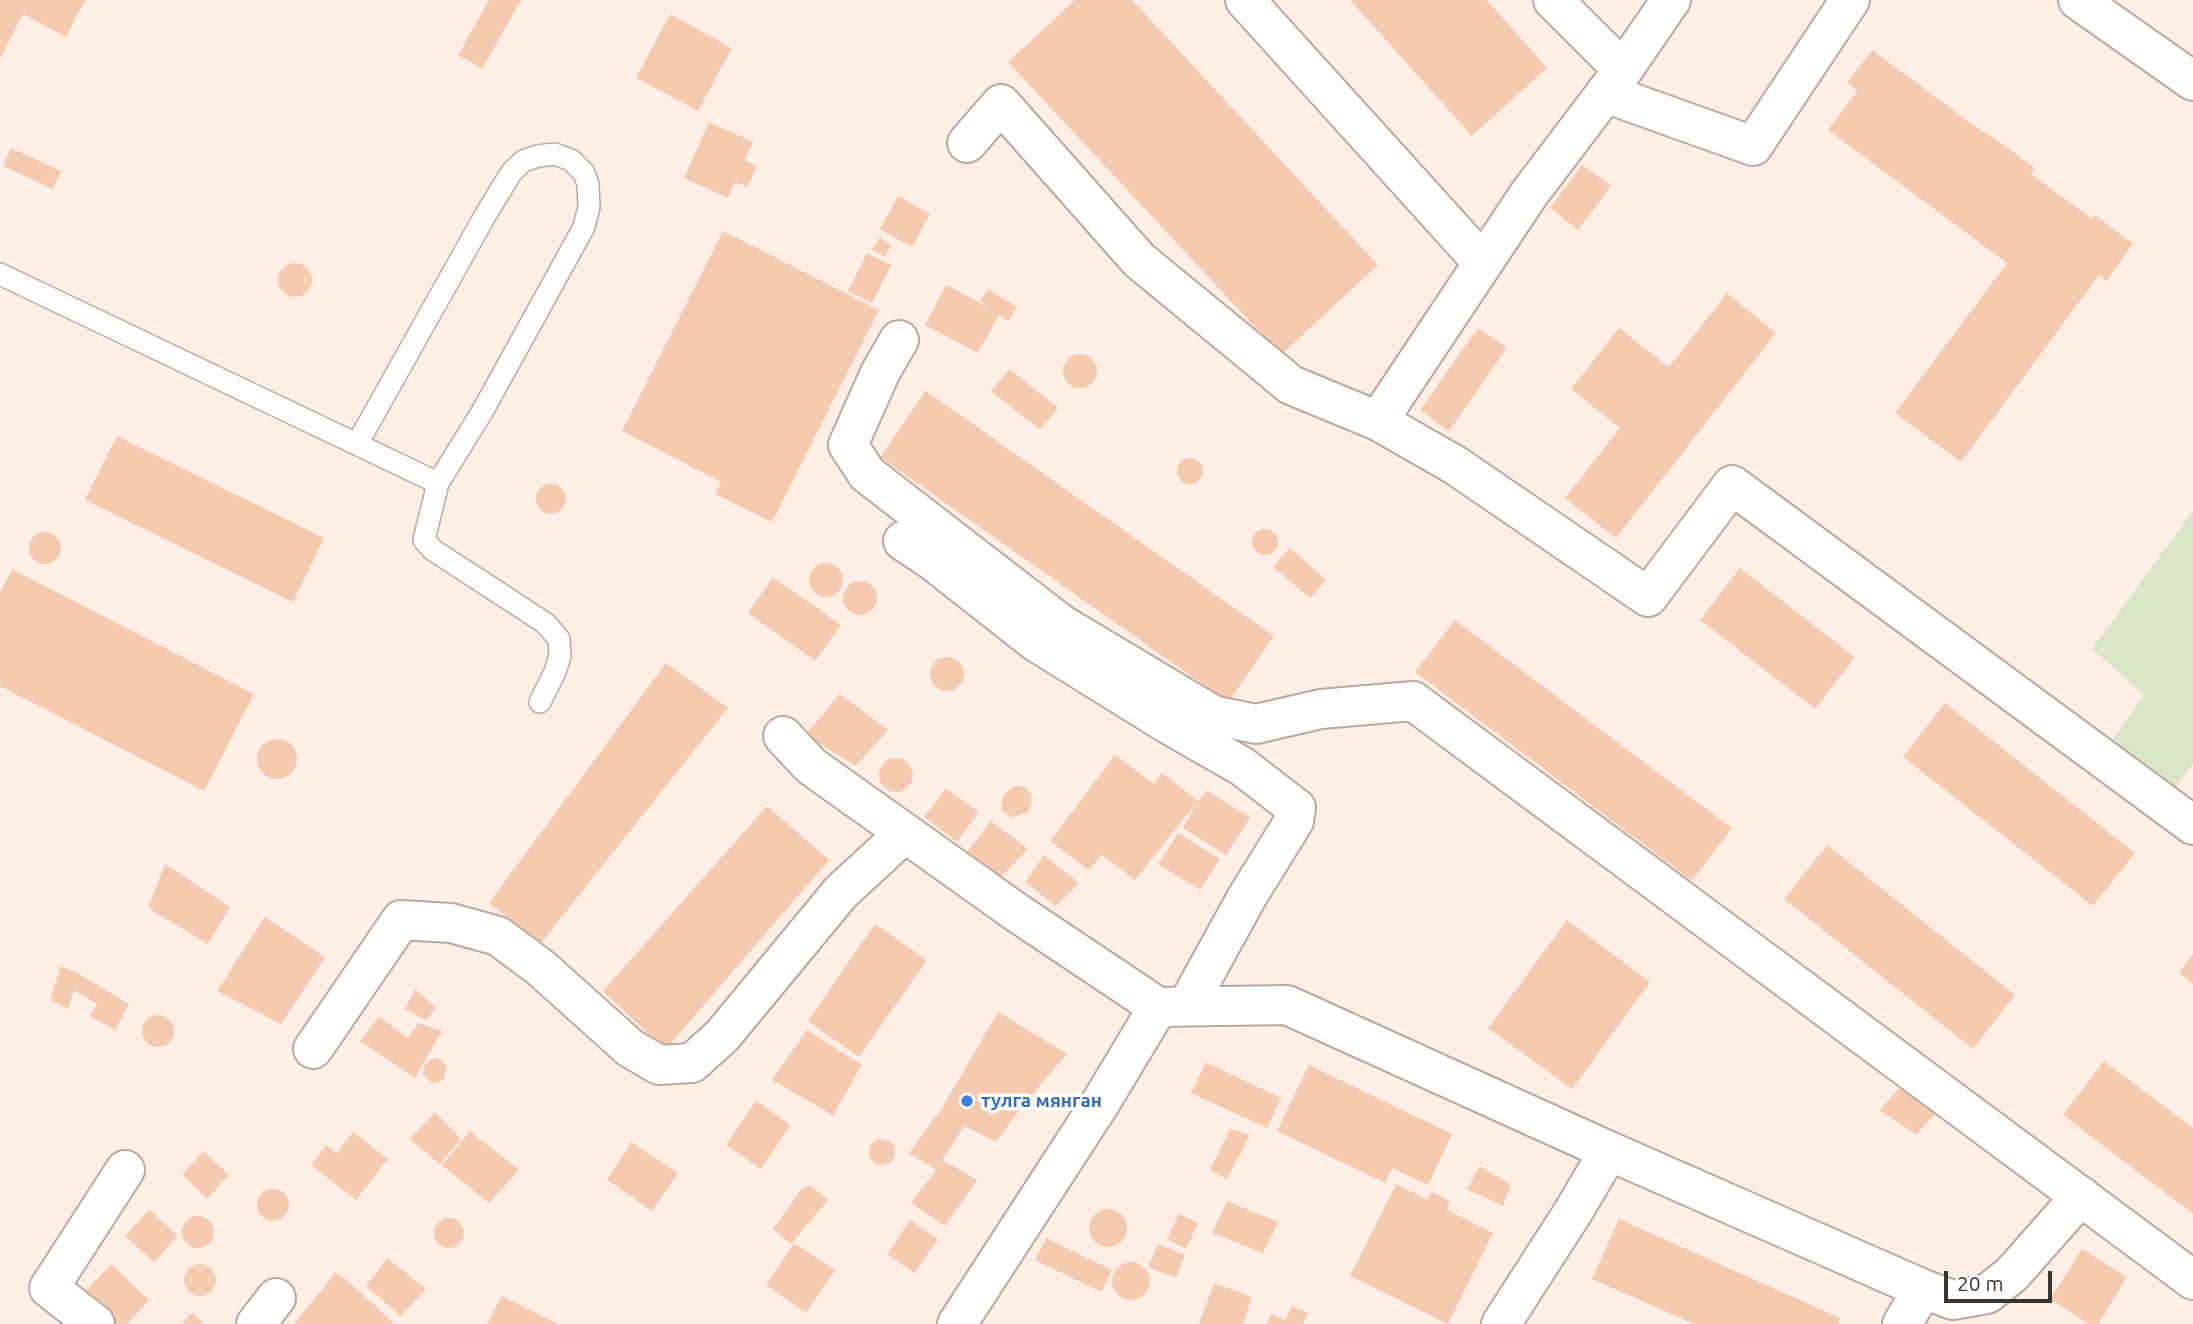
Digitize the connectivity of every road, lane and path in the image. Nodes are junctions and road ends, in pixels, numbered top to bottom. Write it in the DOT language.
graph roads {
  1 [pos="1245,0"];
  2 [pos="1553,0"];
  3 [pos="1671,0"];
  4 [pos="1850,0"];
  5 [pos="2078,0"];
  6 [pos="2193,80"];
  7 [pos="1614,81"];
  8 [pos="967,143"];
  9 [pos="1483,263"];
  10 [pos="0,274"];
  11 [pos="899,340"];
  12 [pos="1378,421"];
  13 [pos="357,444"];
  14 [pos="438,483"];
  15 [pos="903,541"];
  16 [pos="540,702"];
  17 [pos="783,736"];
  18 [pos="2193,825"];
  19 [pos="905,833"];
  20 [pos="1172,1007"];
  21 [pos="313,1049"];
  22 [pos="1609,1151"];
  23 [pos="125,1170"];
  24 [pos="2081,1196"];
  25 [pos="2193,1280"];
  26 [pos="1923,1289"];
  27 [pos="95,1324"];
  28 [pos="957,1324"];
  29 [pos="1501,1324"];
  30 [pos="1902,1324"];
  1 -- 9 [label="street"];
  2 -- 7 [label="street"];
  3 -- 7 [label="street"];
  4 -- 7 [label="street"];
  5 -- 6 [label="street"];
  7 -- 9 [label="street"];
  8 -- 12 [label="street"];
  9 -- 12 [label="street"];
  10 -- 13 [label="lane"];
  11 -- 24 [label="street"];
  12 -- 18 [label="street"];
  13 -- 14 [label="lane"];
  13 -- 14 [label="lane"];
  14 -- 16 [label="lane"];
  15 -- 20 [label="street"];
  17 -- 19 [label="street"];
  19 -- 20 [label="street"];
  19 -- 21 [label="street"];
  20 -- 22 [label="street"];
  20 -- 28 [label="street"];
  22 -- 26 [label="street"];
  22 -- 29 [label="street"];
  23 -- 27 [label="street"];
  24 -- 25 [label="street"];
  24 -- 26 [label="street"];
  26 -- 30 [label="street"];
}
